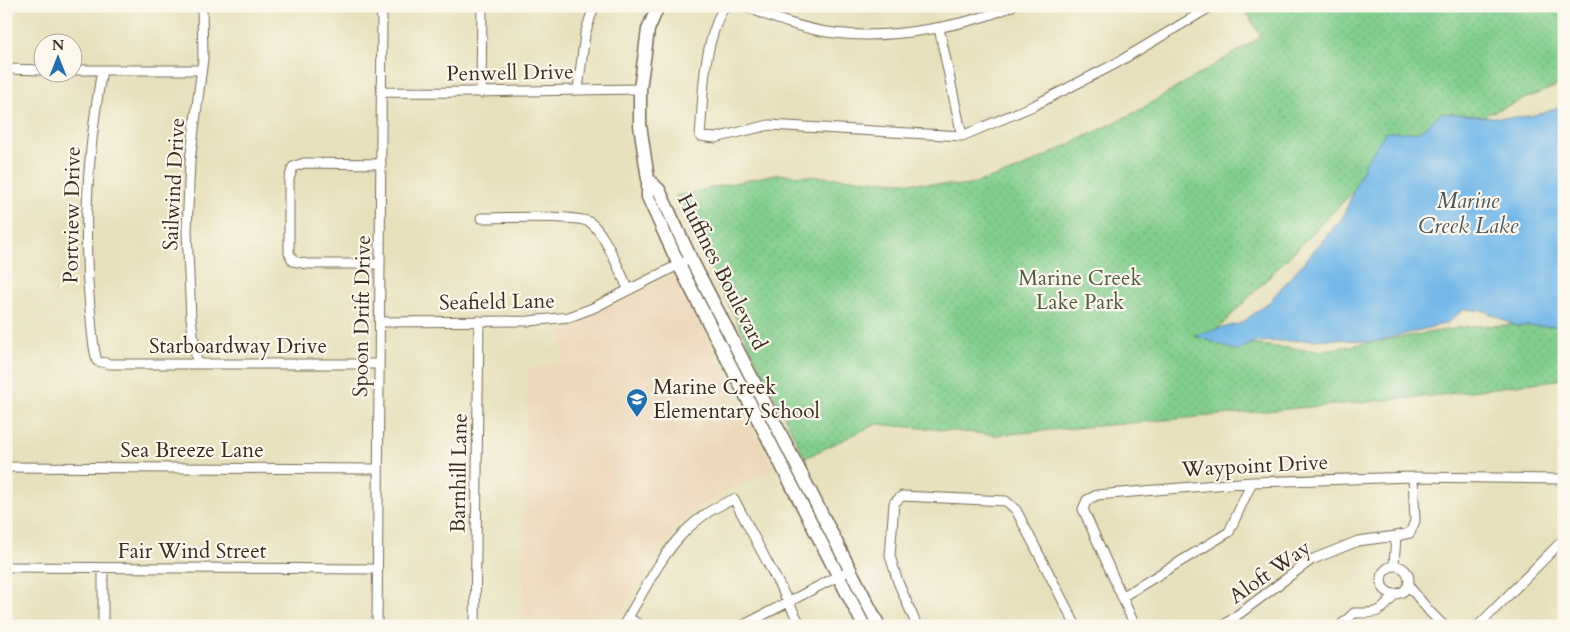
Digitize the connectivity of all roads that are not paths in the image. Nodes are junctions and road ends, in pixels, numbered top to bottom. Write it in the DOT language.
graph roads {
  1 [pos="202,6"];
  2 [pos="380,6"];
  3 [pos="482,6"];
  4 [pos="594,6"];
  5 [pos="658,6"];
  6 [pos="724,6"];
  7 [pos="744,6"];
  8 [pos="1012,6"];
  9 [pos="1212,6"];
  10 [pos="939,28"];
  11 [pos="6,69"];
  12 [pos="32,70"];
  13 [pos="82,70"];
  14 [pos="102,70"];
  15 [pos="200,70"];
  16 [pos="578,89"];
  17 [pos="640,89"];
  18 [pos="382,92"];
  19 [pos="481,93"];
  20 [pos="962,136"];
  21 [pos="381,164"];
  22 [pos="648,180"];
  23 [pos="481,218"];
  24 [pos="691,259"];
  25 [pos="380,264"];
  26 [pos="679,265"];
  27 [pos="628,290"];
  28 [pos="479,321"];
  29 [pos="380,322"];
  30 [pos="97,361"];
  31 [pos="197,364"];
  32 [pos="379,364"];
  33 [pos="767,404"];
  34 [pos="753,411"];
  35 [pos="6,467"];
  36 [pos="378,469"];
  37 [pos="1413,476"];
  38 [pos="1564,479"];
  39 [pos="1252,482"];
  40 [pos="1396,536"];
  41 [pos="1564,539"];
  42 [pos="1394,566"];
  43 [pos="6,567"];
  44 [pos="103,568"];
  45 [pos="378,569"];
  46 [pos="844,573"];
  47 [pos="1408,585"];
  48 [pos="1394,595"];
  49 [pos="1122,596"];
  50 [pos="789,602"];
  51 [pos="625,622"];
  52 [pos="1074,625"];
  53 [pos="102,626"];
  54 [pos="377,626"];
  55 [pos="475,626"];
  56 [pos="642,626"];
  57 [pos="742,626"];
  58 [pos="801,626"];
  59 [pos="864,626"];
  60 [pos="879,626"];
  61 [pos="917,626"];
  62 [pos="1135,626"];
  63 [pos="1223,626"];
  64 [pos="1340,626"];
  65 [pos="1444,626"];
  66 [pos="1478,626"];
  1 -- 15 [label="street, Sailwind Drive"];
  2 -- 18 [label="street, Spoon Drift Drive"];
  3 -- 19 [label="street"];
  4 -- 16 [label="street"];
  5 -- 17 [label="main road, Huffines Boulevard"];
  6 -- 20 [label="street"];
  7 -- 10 [label="street"];
  8 -- 10 [label="street"];
  9 -- 20 [label="street"];
  10 -- 20 [label="street"];
  11 -- 12 [label="street"];
  13 -- 14 [label="street"];
  14 -- 15 [label="street"];
  14 -- 30 [label="street, Portview Drive"];
  15 -- 31 [label="street, Sailwind Drive"];
  16 -- 17 [label="street, Penwell Drive"];
  16 -- 19 [label="street, Penwell Drive"];
  17 -- 22 [label="main road, Huffines Boulevard"];
  18 -- 19 [label="street, Penwell Drive"];
  18 -- 21 [label="street, Spoon Drift Drive"];
  21 -- 25 [label="street, Spoon Drift Drive"];
  21 -- 25 [label="street"];
  22 -- 24 [label="main road, Huffines Boulevard"];
  22 -- 26 [label="main road, Huffines Boulevard"];
  23 -- 27 [label="street"];
  24 -- 26 [label="street, Seafield Lane"];
  24 -- 33 [label="main road, Huffines Boulevard"];
  25 -- 29 [label="street, Spoon Drift Drive"];
  26 -- 27 [label="street, Seafield Lane"];
  26 -- 34 [label="main road, Huffines Boulevard"];
  27 -- 28 [label="street, Seafield Lane"];
  28 -- 29 [label="street, Seafield Lane"];
  28 -- 55 [label="street, Barnhill Lane"];
  29 -- 32 [label="street, Spoon Drift Drive"];
  30 -- 31 [label="street, Starboardway Drive"];
  31 -- 32 [label="street, Starboardway Drive"];
  32 -- 36 [label="street, Spoon Drift Drive"];
  33 -- 34 [label="street"];
  33 -- 46 [label="main road, Huffines Boulevard"];
  34 -- 46 [label="main road, Huffines Boulevard"];
  35 -- 36 [label="street, Sea Breeze Lane"];
  36 -- 45 [label="street, Spoon Drift Drive"];
  37 -- 38 [label="street, Waypoint Drive"];
  37 -- 39 [label="street, Waypoint Drive"];
  37 -- 40 [label="street, Aloft Way"];
  39 -- 49 [label="street"];
  39 -- 49 [label="street, Waypoint Drive"];
  40 -- 42 [label="street"];
  40 -- 63 [label="street, Aloft Way"];
  41 -- 66 [label="street"];
  42 -- 47 [label="street"];
  42 -- 48 [label="street"];
  43 -- 44 [label="street, Fair Wind Street"];
  44 -- 45 [label="street, Fair Wind Street"];
  44 -- 53 [label="street"];
  45 -- 54 [label="street, Spoon Drift Drive"];
  46 -- 50 [label="street"];
  46 -- 59 [label="main road, Huffines Boulevard"];
  46 -- 60 [label="main road, Huffines Boulevard"];
  47 -- 48 [label="street"];
  47 -- 65 [label="street"];
  48 -- 64 [label="street"];
  49 -- 62 [label="street, Waypoint Drive"];
  50 -- 51 [label="street"];
  50 -- 57 [label="street"];
  50 -- 58 [label="street"];
  51 -- 56 [label="street"];
  52 -- 61 [label="street"];
}
